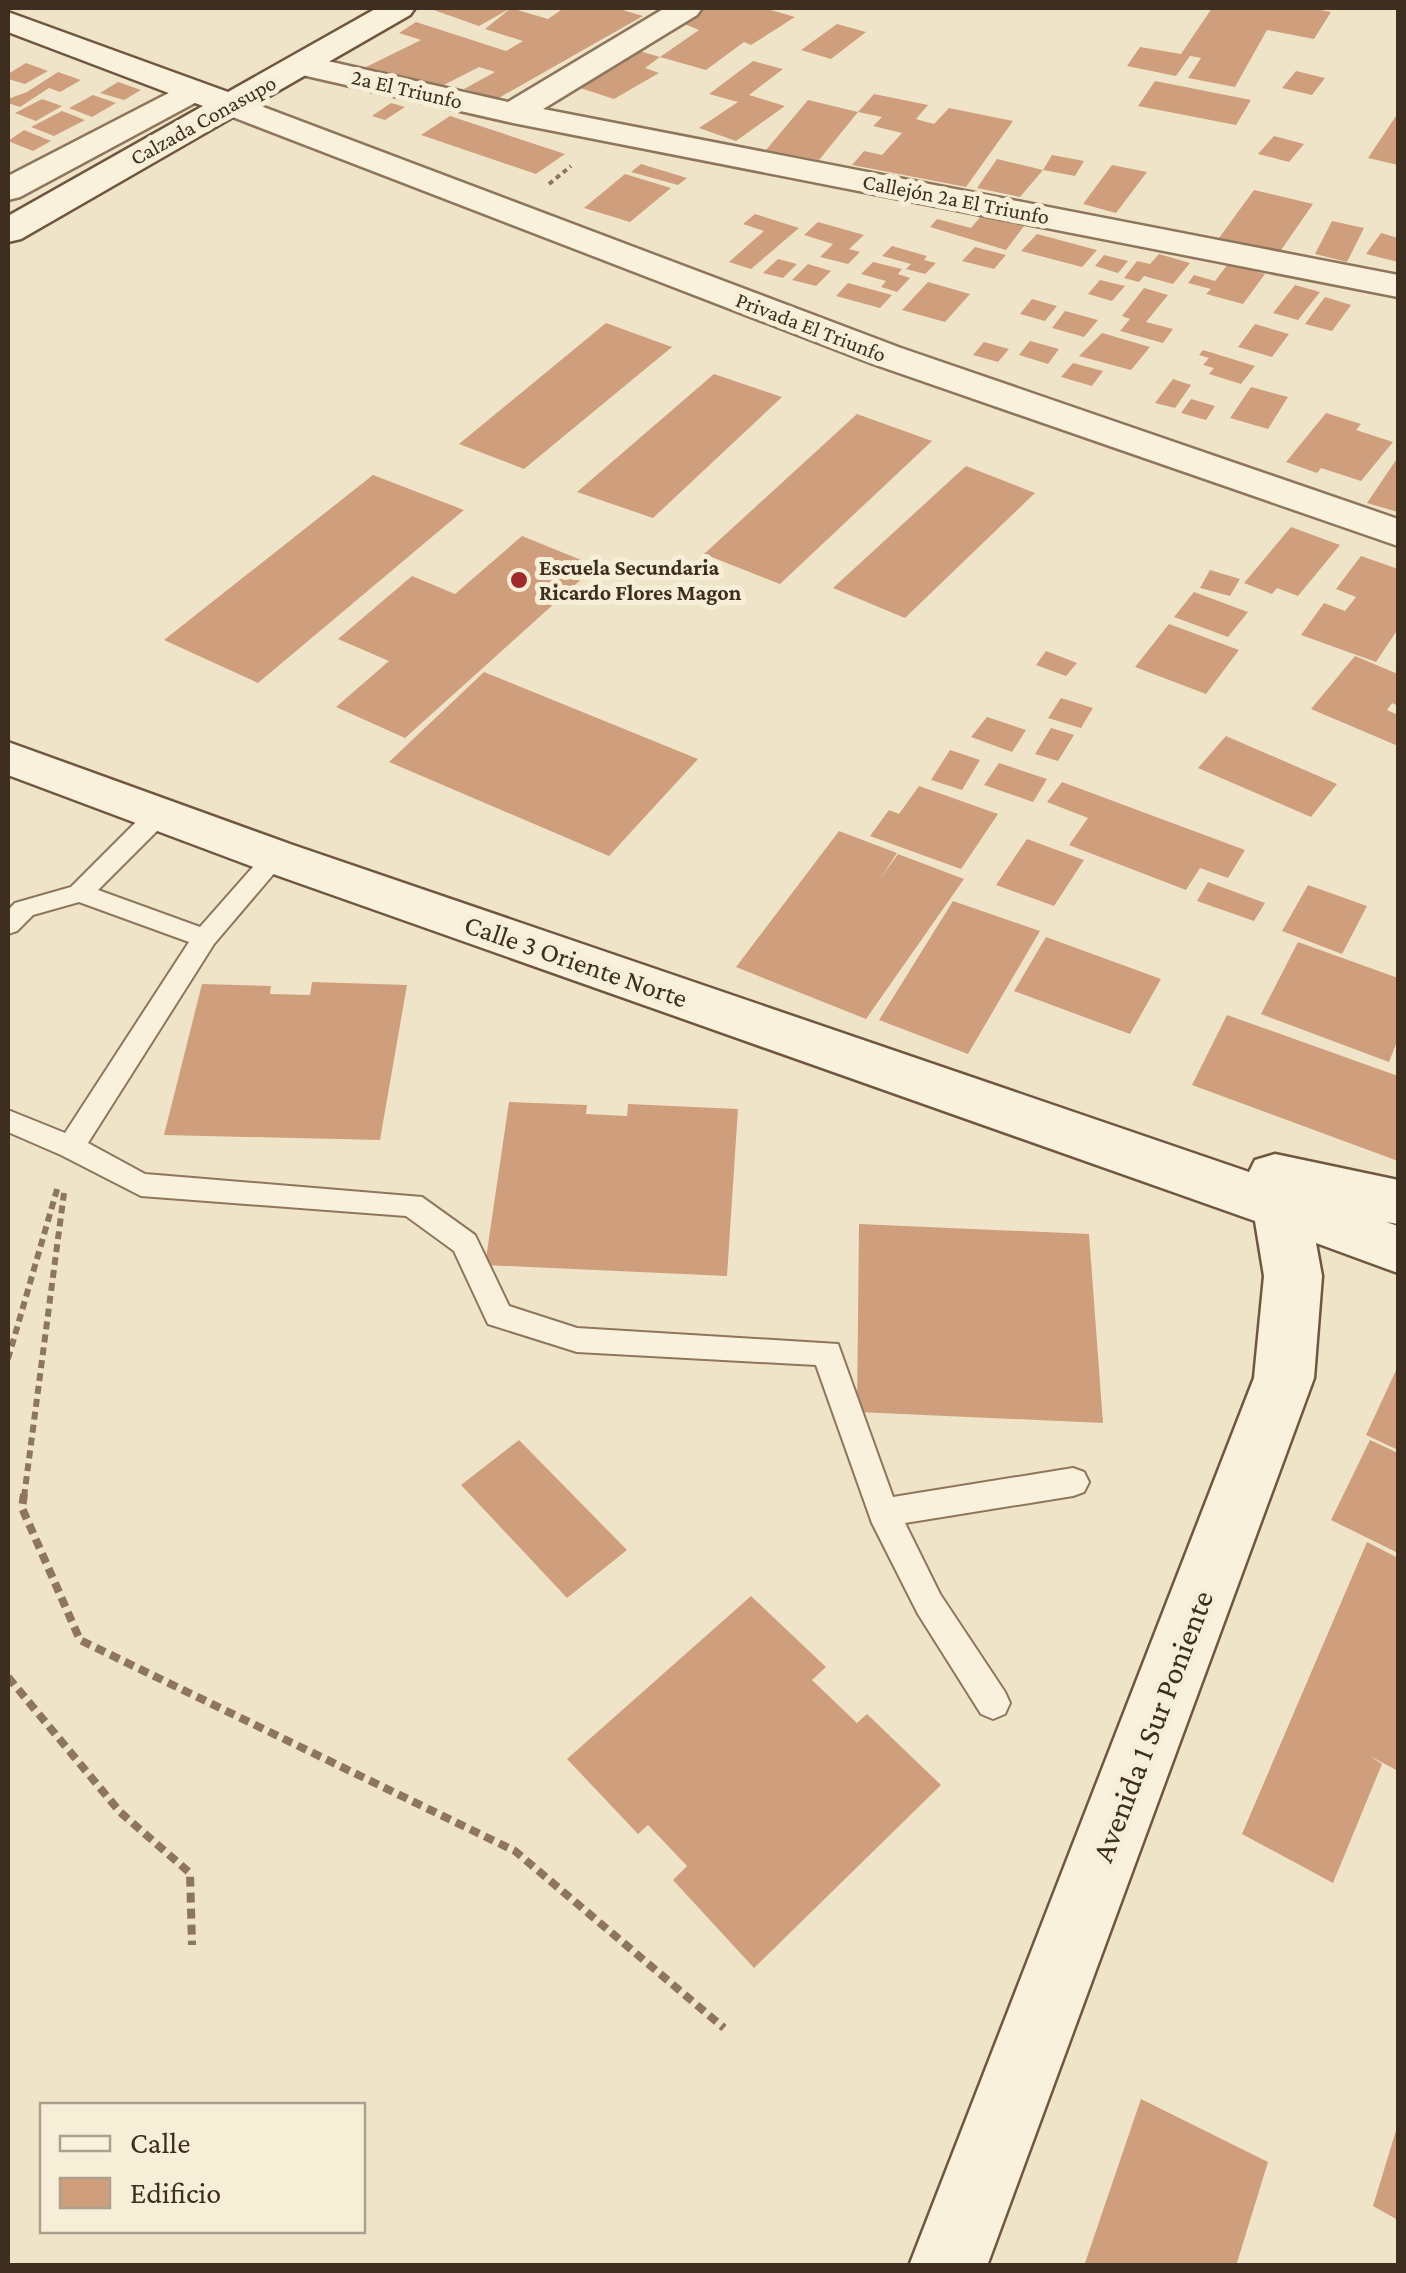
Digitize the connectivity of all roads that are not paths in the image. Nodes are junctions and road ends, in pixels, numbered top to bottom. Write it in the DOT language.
graph roads {
  1 [pos="399,8"];
  2 [pos="686,8"];
  3 [pos="8,21"];
  4 [pos="301,65"];
  5 [pos="192,91"];
  6 [pos="229,104"];
  7 [pos="514,113"];
  8 [pos="8,190"];
  9 [pos="8,231"];
  10 [pos="1398,286"];
  11 [pos="1398,533"];
  12 [pos="8,758"];
  13 [pos="160,813"];
  14 [pos="276,856"];
  15 [pos="80,893"];
  16 [pos="8,925"];
  17 [pos="205,938"];
  18 [pos="8,1121"];
  19 [pos="70,1147"];
  20 [pos="1277,1191"];
  21 [pos="1398,1202"];
  22 [pos="1398,1250"];
  23 [pos="1073,1482"];
  24 [pos="882,1513"];
  25 [pos="993,1703"];
  26 [pos="948,2266"];
  1 -- 4 [label="street, Calzada Conasupo"];
  2 -- 7 [label="street"];
  3 -- 5 [label="street, Privada El Triunfo"];
  4 -- 6 [label="street, Calzada Conasupo"];
  4 -- 7 [label="street, 2a El Triunfo"];
  5 -- 6 [label="street, Privada El Triunfo"];
  5 -- 8 [label="street"];
  6 -- 9 [label="street, Calzada Conasupo"];
  6 -- 11 [label="street, Privada El Triunfo"];
  7 -- 10 [label="street, Callejón 2a El Triunfo"];
  12 -- 13 [label="street, Calle 3 Oriente Norte"];
  13 -- 14 [label="street, Calle 3 Oriente Norte"];
  13 -- 15 [label="lane"];
  14 -- 17 [label="lane"];
  14 -- 20 [label="street, Calle 3 Oriente Norte"];
  15 -- 16 [label="lane"];
  15 -- 17 [label="lane"];
  17 -- 19 [label="lane"];
  18 -- 19 [label="lane"];
  19 -- 24 [label="lane"];
  20 -- 21 [label="street, Calle 3 Oriente Norte"];
  20 -- 22 [label="street, Calle 3 Oriente Norte"];
  20 -- 26 [label="street, Avenida 1 Sur Poniente"];
  23 -- 24 [label="lane"];
  24 -- 25 [label="lane"];
}
